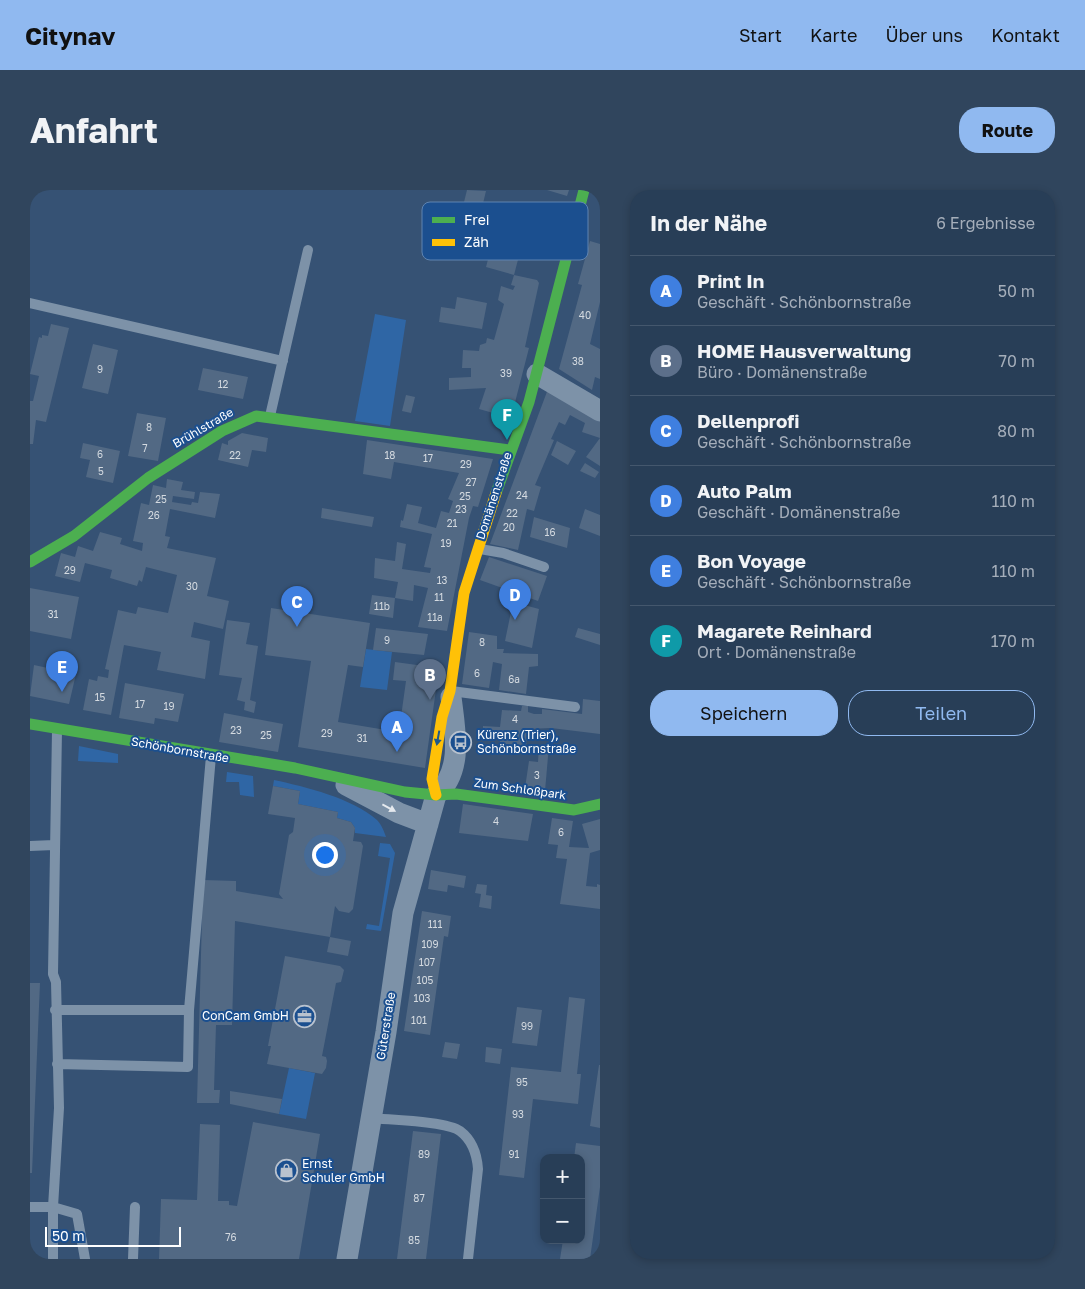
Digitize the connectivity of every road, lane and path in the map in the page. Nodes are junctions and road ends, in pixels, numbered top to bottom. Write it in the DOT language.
graph roads {
  1 [pos="308,250"];
  2 [pos="566,260"];
  3 [pos="30,303"];
  4 [pos="283,361"];
  5 [pos="537,374"];
  6 [pos="600,411"];
  7 [pos="270,416"];
  8 [pos="510,450"];
  9 [pos="477,548"];
  10 [pos="30,562"];
  11 [pos="544,567"];
  12 [pos="450,691"];
  13 [pos="575,707"];
  14 [pos="30,724"];
  15 [pos="58,729"];
  16 [pos="212,756"];
  17 [pos="330,776"];
  18 [pos="436,795"];
  19 [pos="600,804"];
  20 [pos="428,824"];
  21 [pos="54,845"];
  22 [pos="30,846"];
  23 [pos="56,1010"];
  24 [pos="189,1010"];
  25 [pos="57,1064"];
  26 [pos="371,1118"];
  27 [pos="30,1207"];
  28 [pos="53,1207"];
  29 [pos="135,1207"];
  30 [pos="53,1259"];
  31 [pos="85,1259"];
  32 [pos="133,1259"];
  33 [pos="346,1259"];
  34 [pos="468,1259"];
  1 -- 4 [label="lane"];
  2 -- 5 [label="street, Domänenstraße"];
  3 -- 4 [label="lane"];
  4 -- 7 [label="lane"];
  5 -- 6 [label="street"];
  5 -- 8 [label="street, Domänenstraße"];
  7 -- 8 [label="street, Brühlstraße"];
  7 -- 10 [label="street, Brühlstraße"];
  8 -- 9 [label="street, Domänenstraße"];
  9 -- 11 [label="lane"];
  9 -- 12 [label="street, Domänenstraße"];
  12 -- 13 [label="lane"];
  12 -- 18 [label="street, Domänenstraße"];
  14 -- 15 [label="street, Schönbornstraße"];
  15 -- 16 [label="street, Schönbornstraße"];
  15 -- 21 [label="lane"];
  16 -- 17 [label="street, Schönbornstraße"];
  16 -- 24 [label="lane"];
  17 -- 18 [label="street, Schönbornstraße"];
  17 -- 20 [label="street, Schönbornstraße, one-way"];
  18 -- 19 [label="street, Zum Schloßpark"];
  18 -- 20 [label="street, Güterstraße"];
  20 -- 26 [label="street, Güterstraße"];
  21 -- 22 [label="lane"];
  21 -- 23 [label="lane"];
  23 -- 24 [label="lane"];
  23 -- 25 [label="lane"];
  24 -- 25 [label="lane"];
  25 -- 28 [label="lane"];
  26 -- 33 [label="street, Güterstraße"];
  26 -- 34 [label="lane"];
  27 -- 28 [label="lane"];
  28 -- 30 [label="lane"];
  28 -- 31 [label="lane"];
  29 -- 32 [label="lane"];
}
